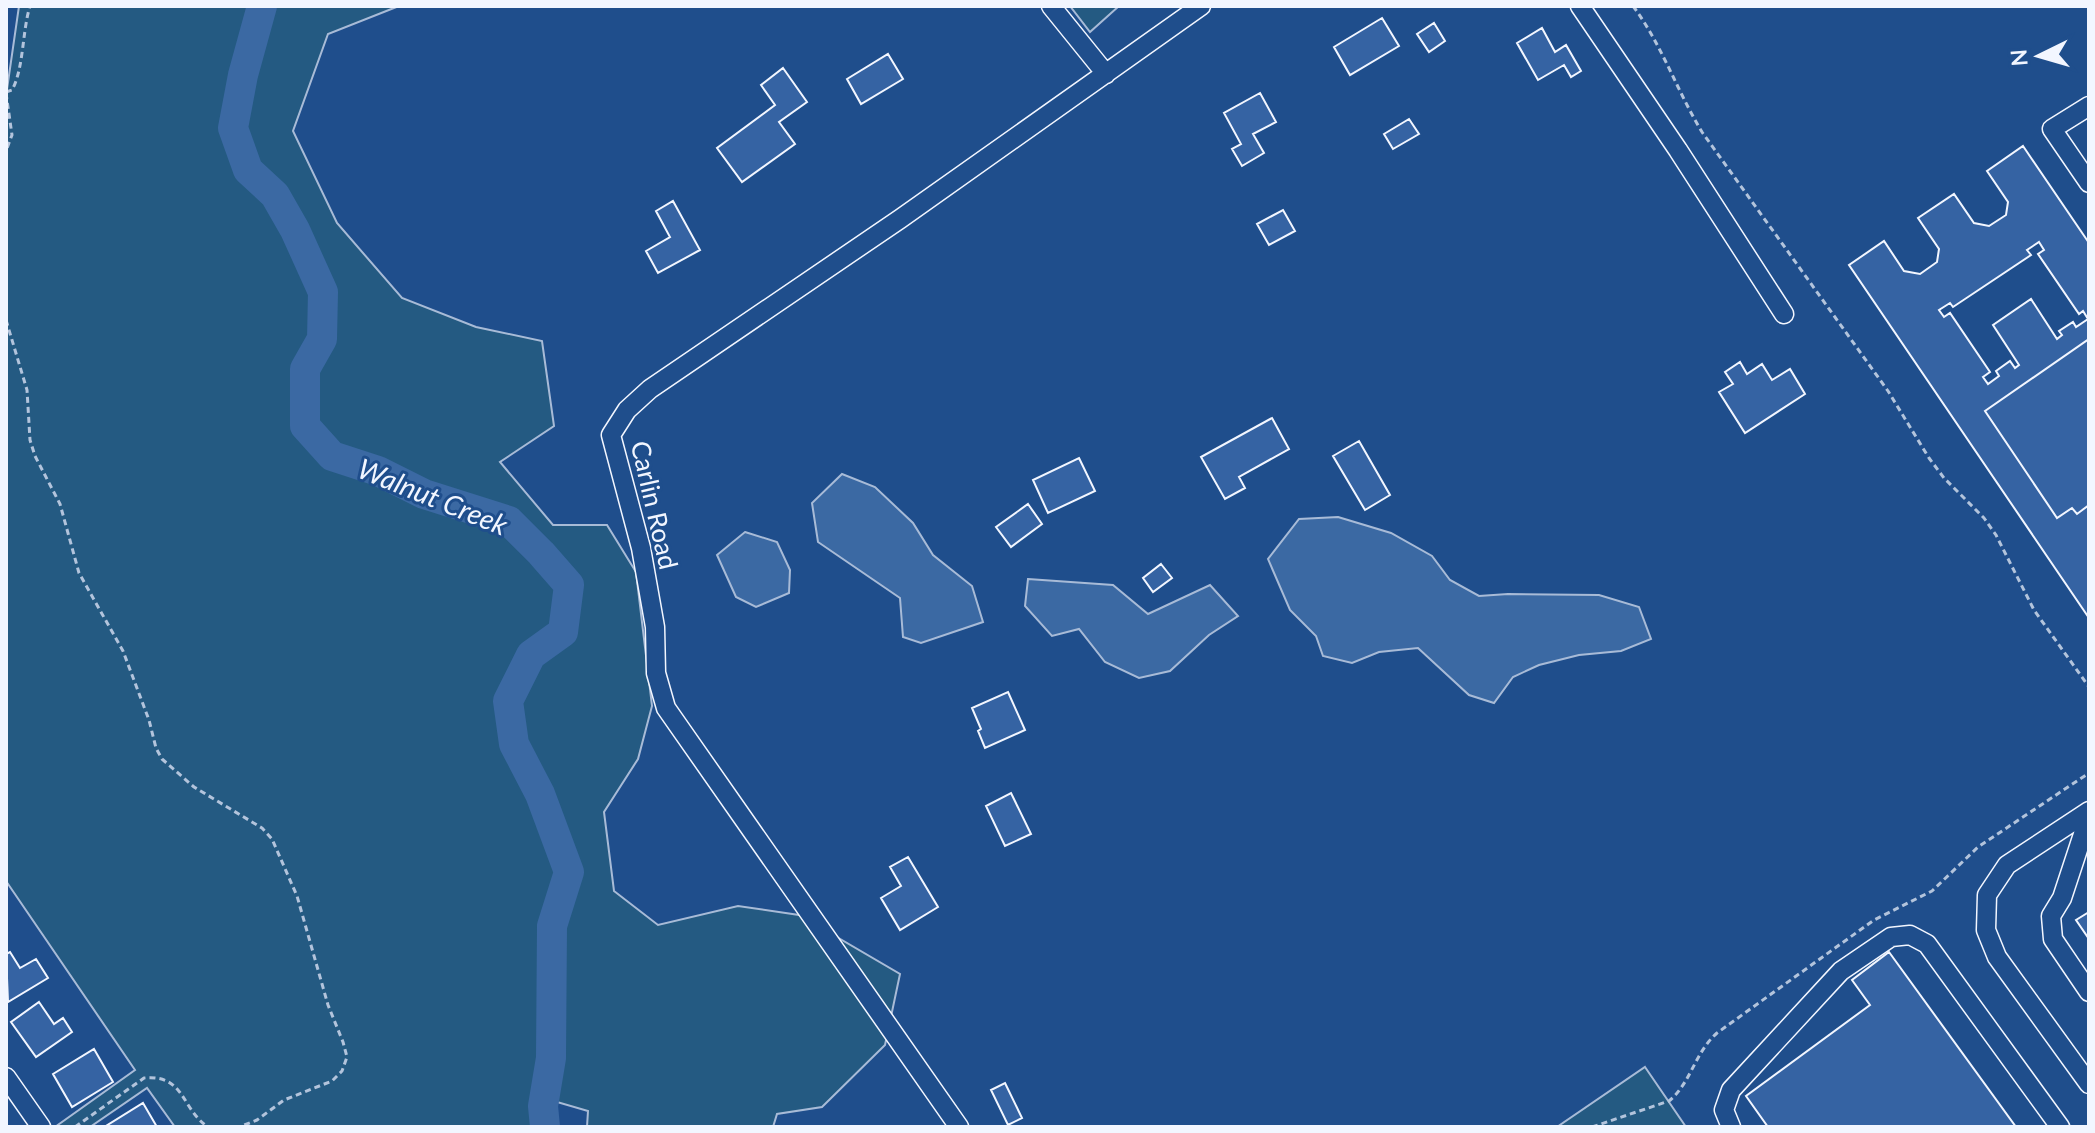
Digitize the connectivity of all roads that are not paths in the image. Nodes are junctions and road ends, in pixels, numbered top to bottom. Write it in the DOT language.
graph roads {
  1 [pos="1051,6"];
  2 [pos="1201,6"];
  3 [pos="1580,6"];
  4 [pos="1106,74"];
  5 [pos="2089,106"];
  6 [pos="2089,183"];
  7 [pos="1784,314"];
  8 [pos="2089,814"];
  9 [pos="2089,992"];
  10 [pos="6,1077"];
  11 [pos="2089,1084"];
  12 [pos="41,1127"];
  13 [pos="959,1127"];
  14 [pos="1731,1127"];
  15 [pos="2060,1127"];
  1 -- 4 [label="street"];
  2 -- 4 [label="street, Carlin Road"];
  3 -- 7 [label="street"];
  4 -- 13 [label="street, Carlin Road"];
  5 -- 6 [label="street"];
  8 -- 9 [label="street"];
  8 -- 11 [label="street"];
  10 -- 12 [label="street"];
  14 -- 15 [label="street"];
}
